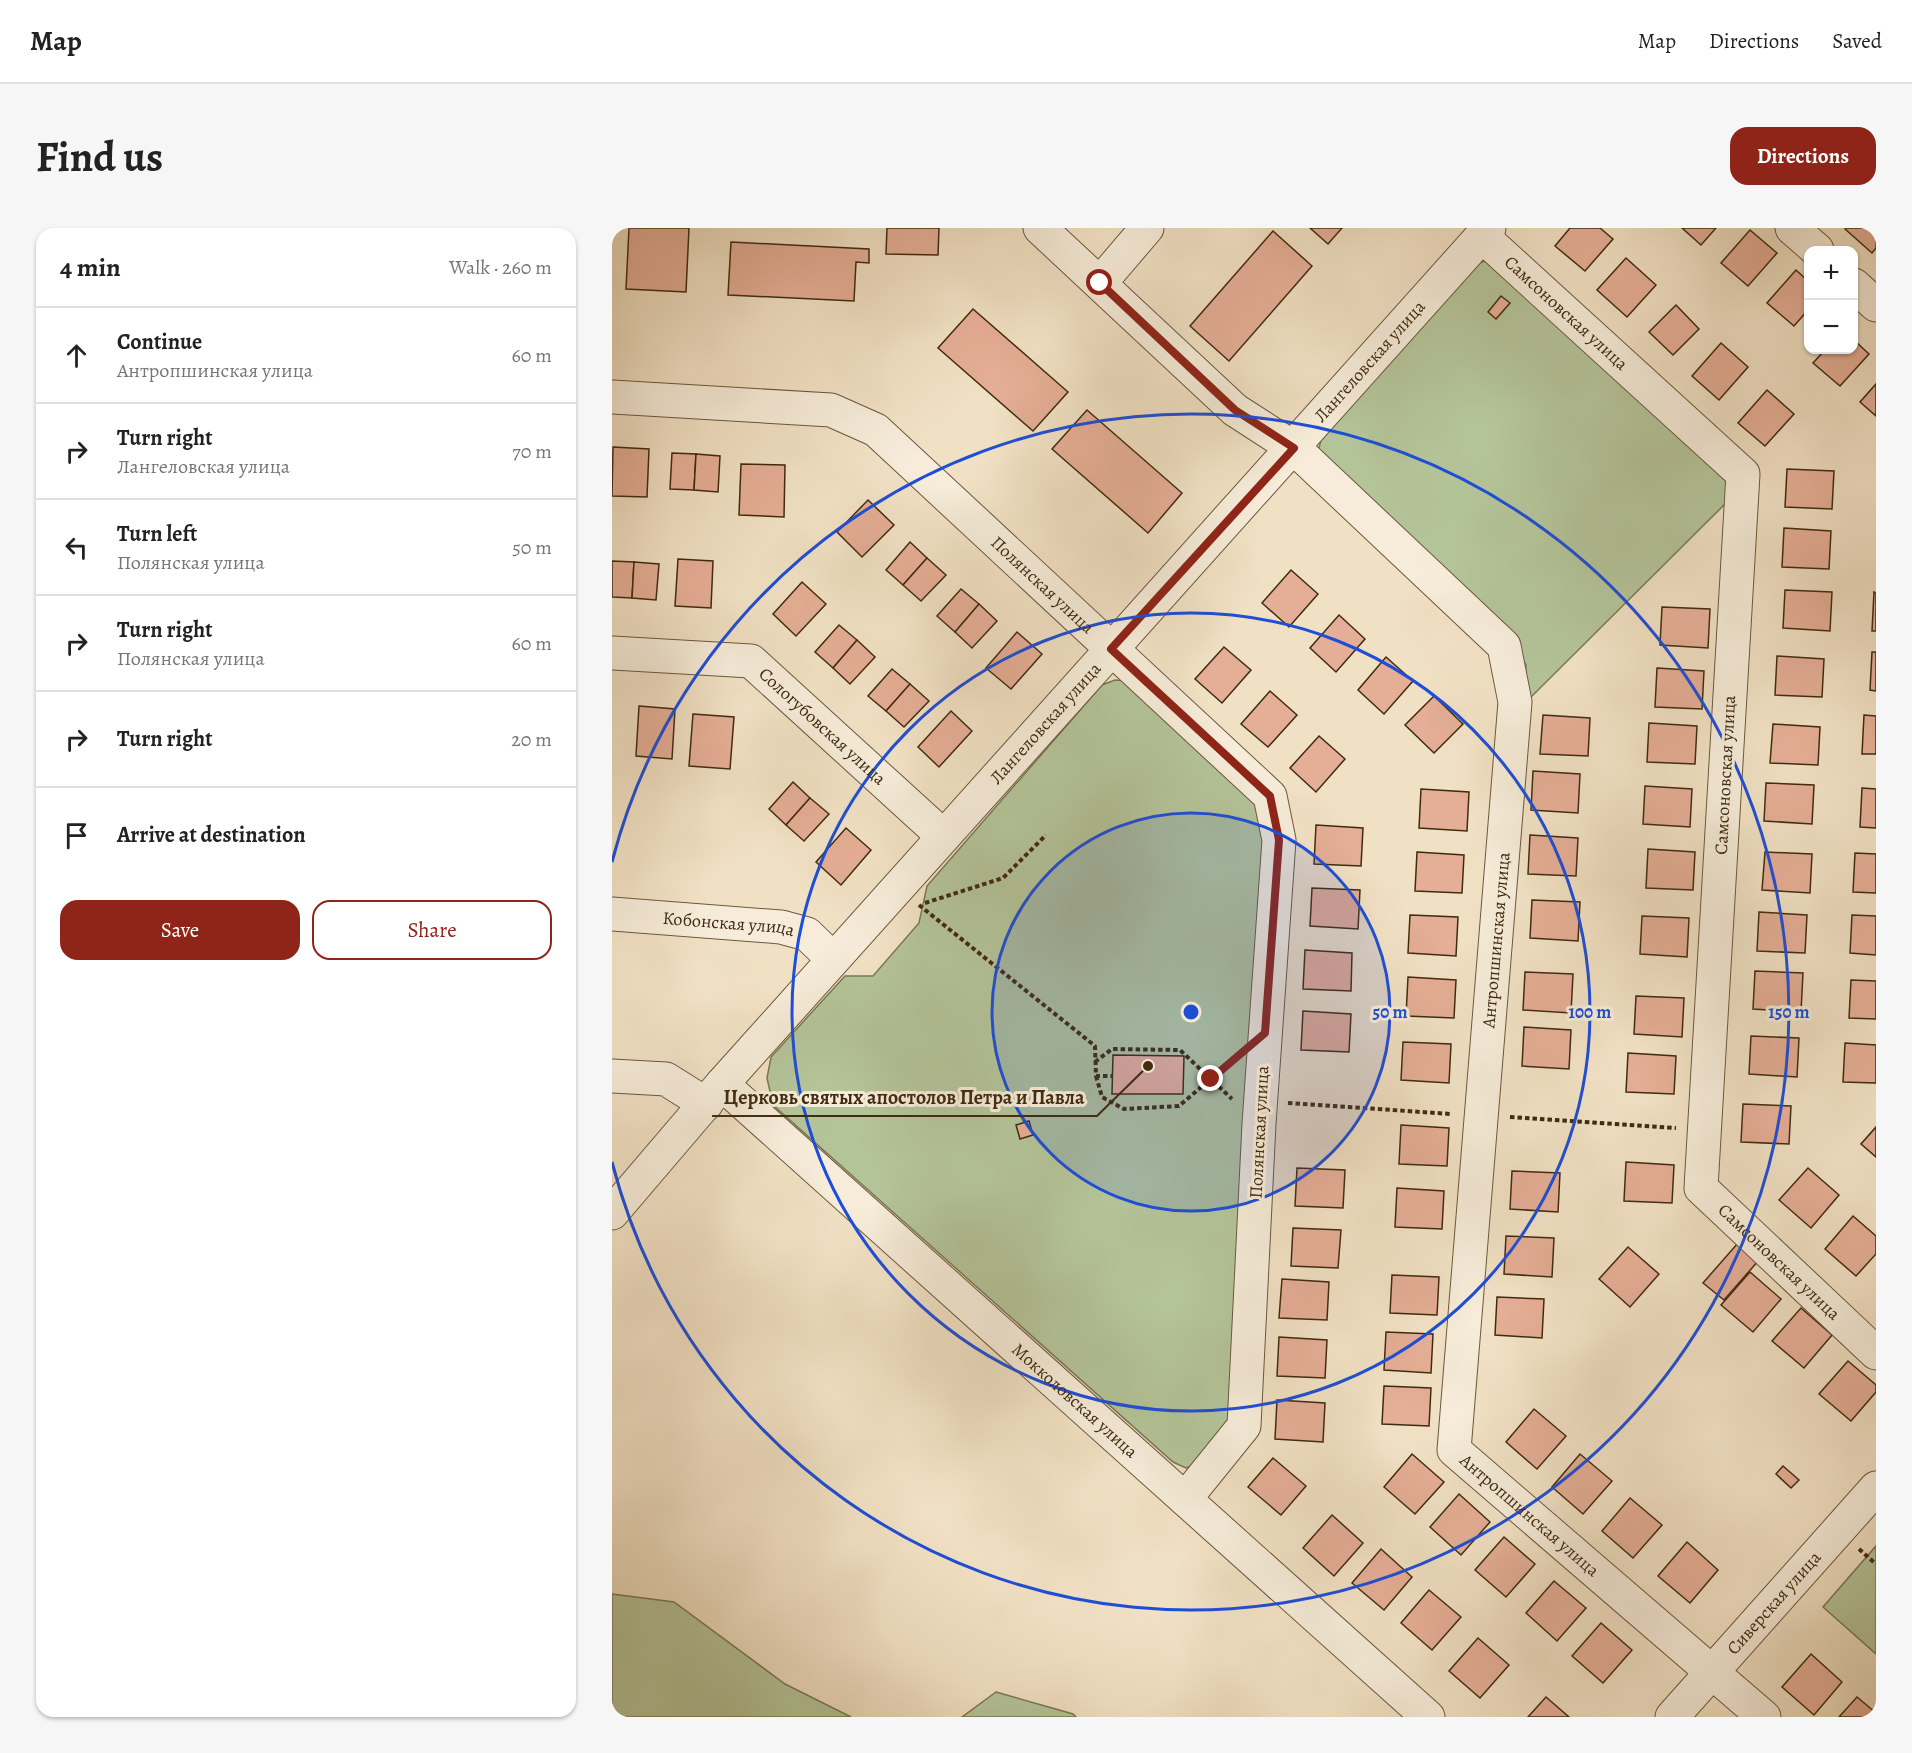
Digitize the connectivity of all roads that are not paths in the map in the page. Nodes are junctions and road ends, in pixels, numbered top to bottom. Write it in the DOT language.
graph roads {
  1 [pos="1040,228"];
  2 [pos="1147,228"];
  3 [pos="1792,228"];
  4 [pos="1486,232"];
  5 [pos="1812,246"];
  6 [pos="1100,283"];
  7 [pos="1858,289"];
  8 [pos="1876,305"];
  9 [pos="612,397"];
  10 [pos="1294,448"];
  11 [pos="1111,649"];
  12 [pos="612,653"];
  13 [pos="943,836"];
  14 [pos="612,914"];
  15 [pos="833,959"];
  16 [pos="612,1076"];
  17 [pos="714,1094"];
  18 [pos="612,1213"];
  19 [pos="1876,1353"];
  20 [pos="1876,1488"];
  21 [pos="1185,1499"];
  22 [pos="1713,1672"];
  23 [pos="1428,1717"];
  24 [pos="1672,1717"];
  25 [pos="1764,1717"];
  1 -- 6 [label="street, Антропшинская улица"];
  2 -- 6 [label="street"];
  3 -- 5 [label="street"];
  4 -- 10 [label="street, Лангеловская улица"];
  4 -- 19 [label="street, Самсоновская улица"];
  6 -- 10 [label="street, Антропшинская улица"];
  7 -- 8 [label="street"];
  9 -- 11 [label="street, Полянская улица"];
  10 -- 11 [label="street, Лангеловская улица"];
  10 -- 22 [label="street, Антропшинская улица"];
  11 -- 13 [label="street, Лангеловская улица"];
  11 -- 21 [label="street, Полянская улица"];
  12 -- 13 [label="street, Сологубовская улица"];
  13 -- 15 [label="street, Лангеловская улица"];
  14 -- 15 [label="street, Кобонская улица"];
  15 -- 17 [label="street, Лангеловская улица"];
  16 -- 17 [label="street, Мокколовская улица"];
  17 -- 18 [label="street, Лангеловская улица"];
  17 -- 21 [label="street, Мокколовская улица"];
  20 -- 22 [label="street, Сиверская улица"];
  21 -- 23 [label="street, Мокколовская улица"];
  22 -- 24 [label="street, Сиверская улица"];
  22 -- 25 [label="street, Антропшинская улица"];
}
